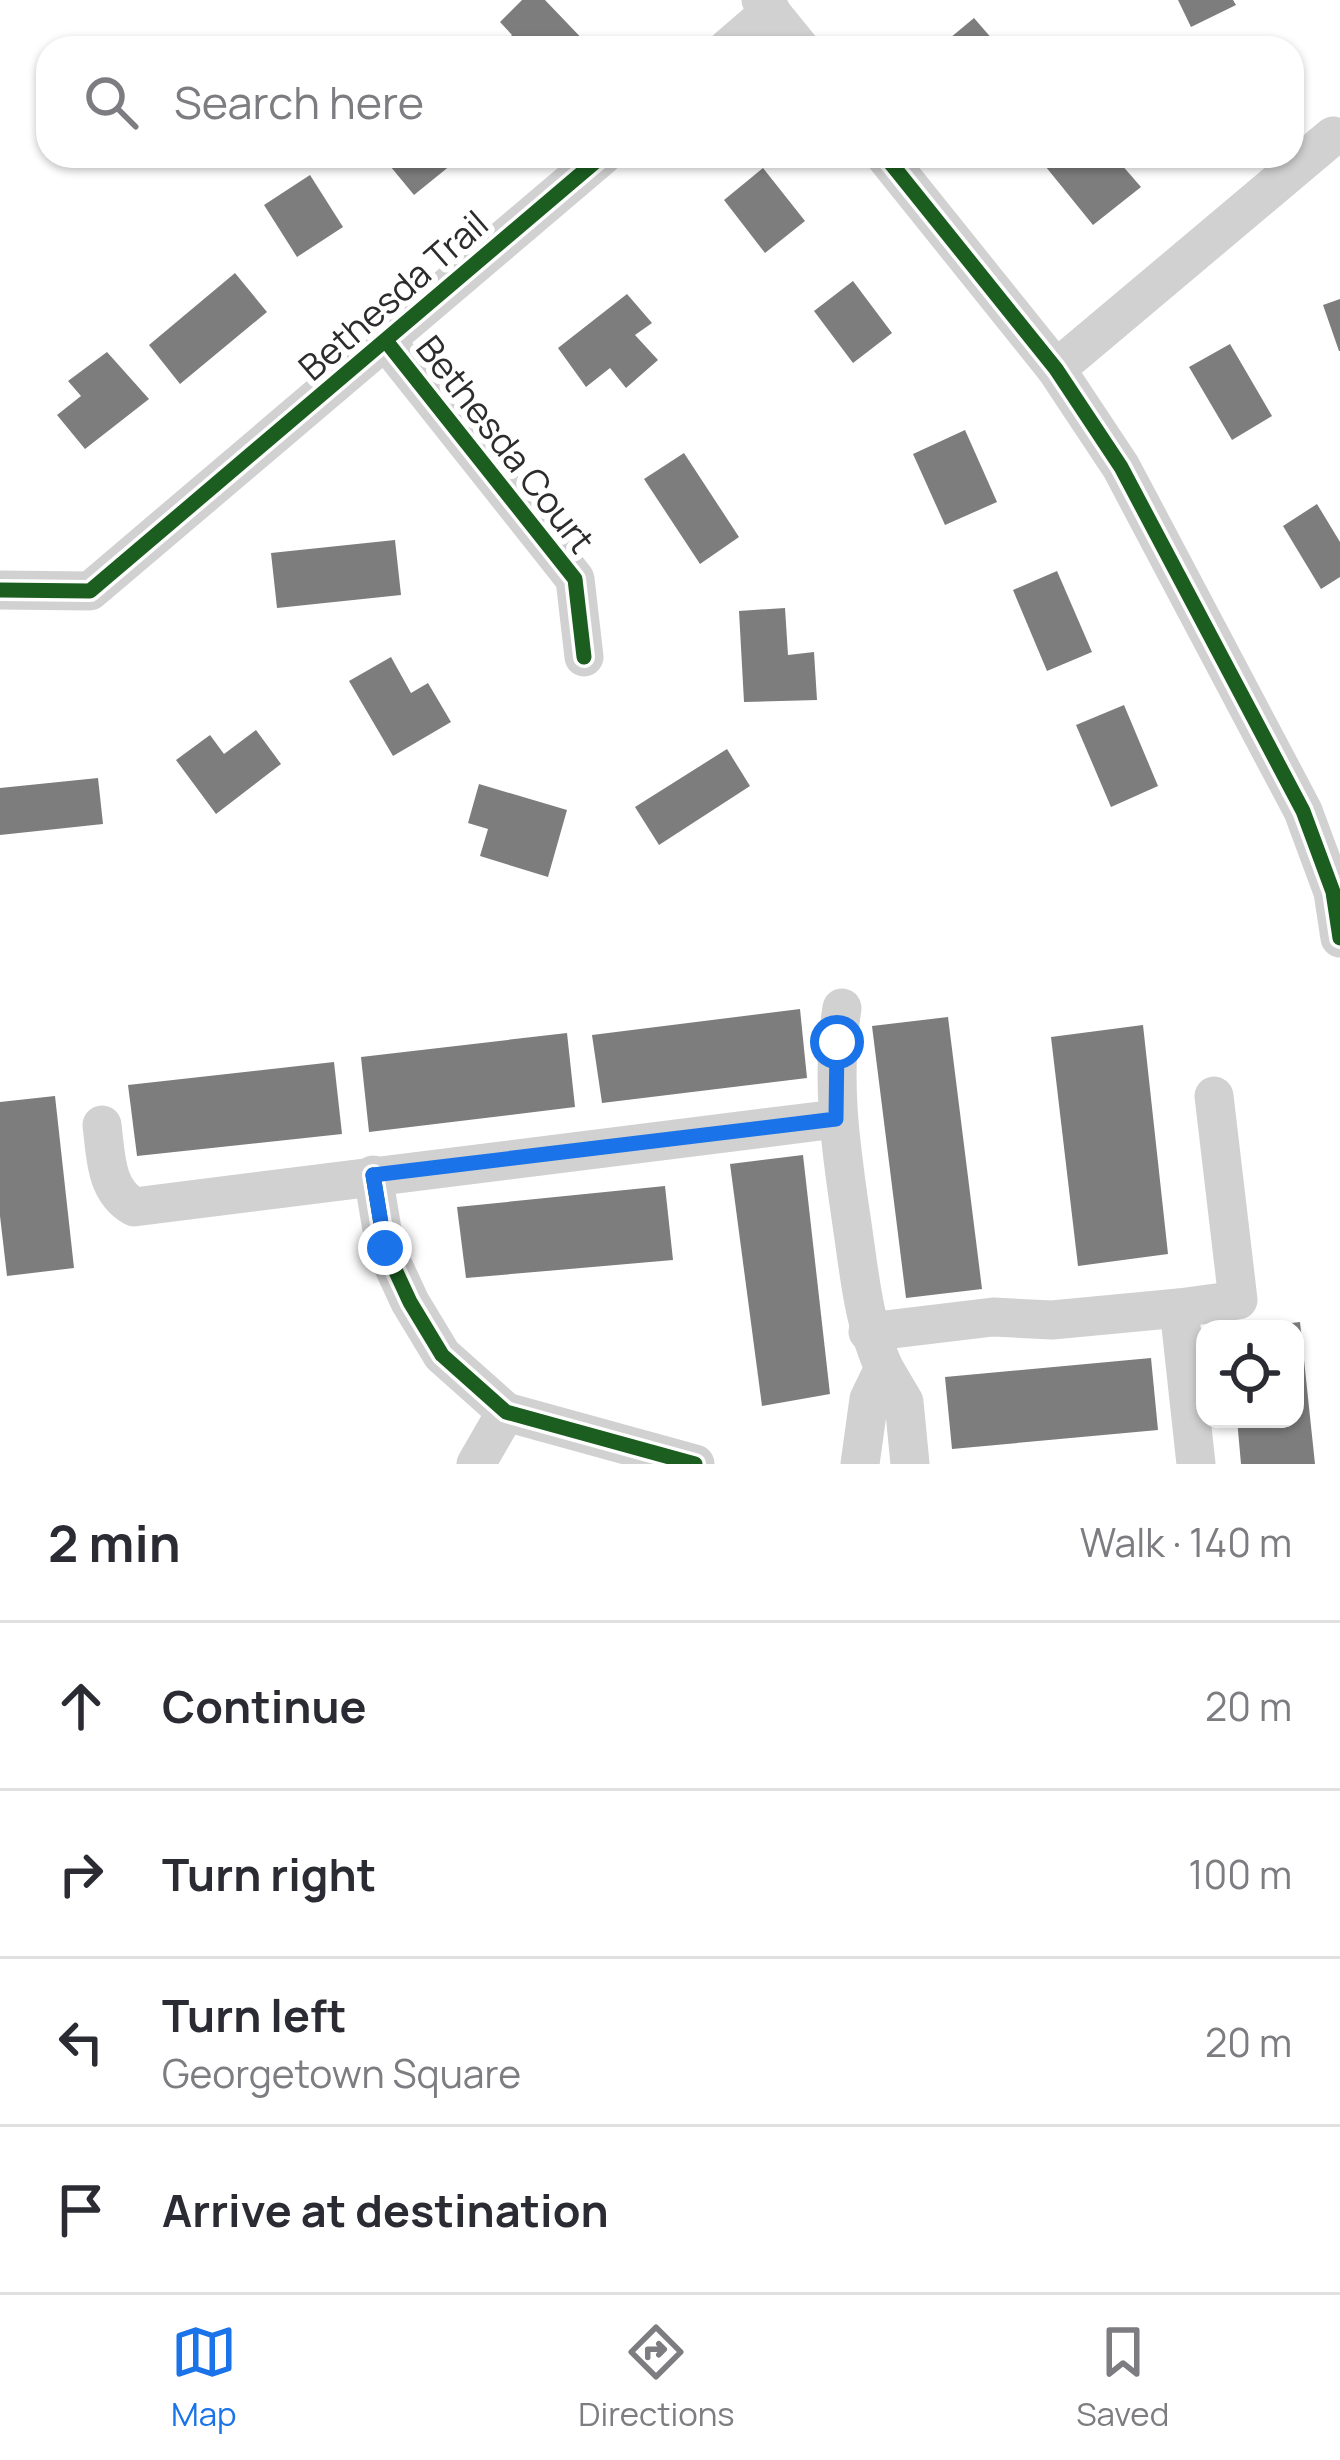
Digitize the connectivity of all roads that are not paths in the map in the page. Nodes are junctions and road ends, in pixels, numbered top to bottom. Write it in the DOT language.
graph roads {
  1 [pos="766,6"];
  2 [pos="739,36"];
  3 [pos="790,36"];
  4 [pos="1333,136"];
  5 [pos="1304,160"];
  6 [pos="588,168"];
  7 [pos="895,168"];
  8 [pos="1295,168"];
  9 [pos="386,341"];
  10 [pos="1055,369"];
  11 [pos="0,590"];
  12 [pos="584,657"];
  13 [pos="1340,938"];
  14 [pos="842,1008"];
  15 [pos="1214,1096"];
  16 [pos="836,1119"];
  17 [pos="102,1125"];
  18 [pos="373,1175"];
  19 [pos="1179,1308"];
  20 [pos="876,1349"];
  21 [pos="506,1412"];
  22 [pos="476,1464"];
  23 [pos="694,1464"];
  24 [pos="860,1464"];
  25 [pos="910,1464"];
  26 [pos="1196,1464"];
  1 -- 2 [label="street"];
  1 -- 3 [label="street"];
  4 -- 5 [label="street"];
  6 -- 9 [label="street, Bethesda Trail"];
  7 -- 10 [label="street"];
  8 -- 10 [label="street"];
  9 -- 11 [label="street, Bethesda Trail"];
  9 -- 12 [label="street, Bethesda Court"];
  10 -- 13 [label="street"];
  14 -- 16 [label="street"];
  15 -- 19 [label="street"];
  16 -- 18 [label="street"];
  16 -- 20 [label="street"];
  17 -- 18 [label="street"];
  18 -- 21 [label="street"];
  19 -- 20 [label="street"];
  19 -- 26 [label="street"];
  20 -- 24 [label="street"];
  20 -- 25 [label="street"];
  21 -- 22 [label="street"];
  21 -- 23 [label="street"];
}
